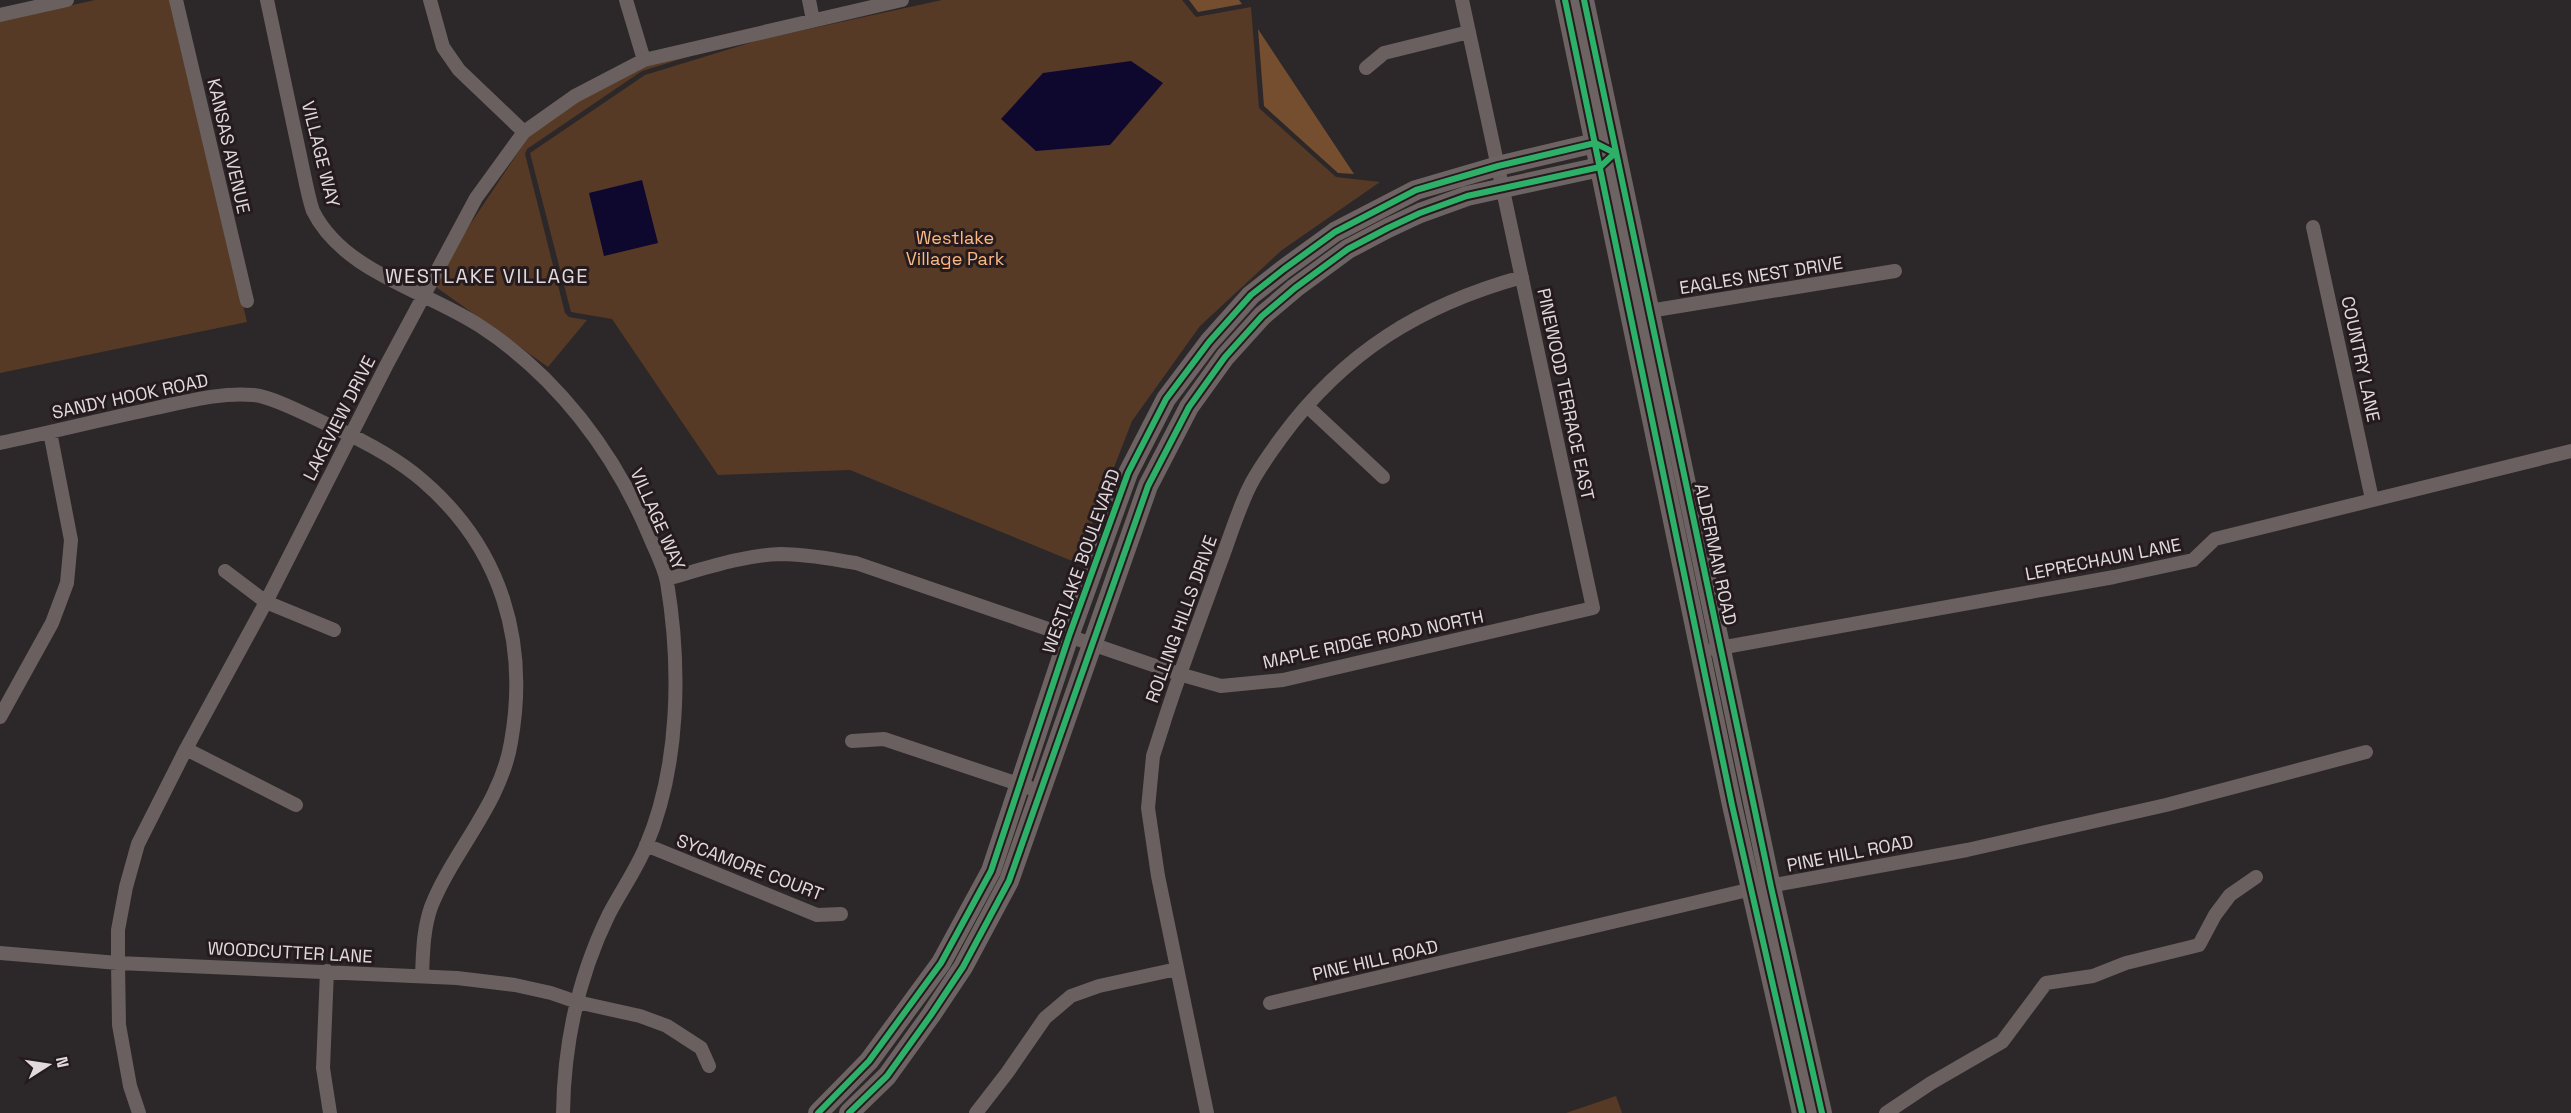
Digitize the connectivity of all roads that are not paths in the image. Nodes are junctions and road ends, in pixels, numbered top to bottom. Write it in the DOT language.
graph roads {
  1 [pos="68,0"];
  2 [pos="176,0"];
  3 [pos="267,0"];
  4 [pos="430,0"];
  5 [pos="626,0"];
  6 [pos="809,0"];
  7 [pos="902,0"];
  8 [pos="1462,0"];
  9 [pos="1565,0"];
  10 [pos="1584,0"];
  11 [pos="0,15"];
  12 [pos="813,20"];
  13 [pos="1468,32"];
  14 [pos="644,60"];
  15 [pos="1366,68"];
  16 [pos="524,132"];
  17 [pos="1595,143"];
  18 [pos="1608,160"];
  19 [pos="1498,166"];
  20 [pos="1504,187"];
  21 [pos="2313,227"];
  22 [pos="1895,271"];
  23 [pos="1522,277"];
  24 [pos="424,295"];
  25 [pos="247,301"];
  26 [pos="1641,312"];
  27 [pos="1307,406"];
  28 [pos="50,432"];
  29 [pos="351,435"];
  30 [pos="0,443"];
  31 [pos="2571,451"];
  32 [pos="1383,477"];
  33 [pos="2372,499"];
  34 [pos="225,571"];
  35 [pos="667,579"];
  36 [pos="266,602"];
  37 [pos="1593,608"];
  38 [pos="334,630"];
  39 [pos="1069,636"];
  40 [pos="1092,644"];
  41 [pos="1720,648"];
  42 [pos="1701,652"];
  43 [pos="1179,675"];
  44 [pos="5,693"];
  45 [pos="0,717"];
  46 [pos="852,741"];
  47 [pos="186,749"];
  48 [pos="2366,752"];
  49 [pos="1019,784"];
  50 [pos="1040,791"];
  51 [pos="296,805"];
  52 [pos="646,845"];
  53 [pos="2256,877"];
  54 [pos="1762,888"];
  55 [pos="841,914"];
  56 [pos="0,953"];
  57 [pos="118,963"];
  58 [pos="1177,969"];
  59 [pos="327,971"];
  60 [pos="422,976"];
  61 [pos="577,1002"];
  62 [pos="1270,1003"];
  63 [pos="709,1066"];
  64 [pos="139,1113"];
  65 [pos="330,1113"];
  66 [pos="563,1113"];
  67 [pos="818,1113"];
  68 [pos="849,1113"];
  69 [pos="976,1113"];
  70 [pos="1207,1113"];
  71 [pos="1802,1113"];
  72 [pos="1822,1113"];
  73 [pos="1886,1113"];
  1 -- 11 [label="street"];
  2 -- 25 [label="street, KANSAS AVENUE"];
  3 -- 24 [label="street, VILLAGE WAY"];
  4 -- 16 [label="street"];
  5 -- 14 [label="street"];
  6 -- 12 [label="street"];
  7 -- 12 [label="street, LAKEVIEW DRIVE"];
  8 -- 13 [label="street, PINEWOOD TERRACE EAST"];
  9 -- 17 [label="street, ALDERMAN ROAD"];
  10 -- 18 [label="street, ALDERMAN ROAD"];
  12 -- 14 [label="street, LAKEVIEW DRIVE"];
  13 -- 15 [label="street"];
  13 -- 19 [label="street, PINEWOOD TERRACE EAST"];
  14 -- 16 [label="street, LAKEVIEW DRIVE"];
  16 -- 24 [label="street, LAKEVIEW DRIVE"];
  17 -- 18 [label="street, ALDERMAN ROAD"];
  17 -- 19 [label="street, WESTLAKE BOULEVARD"];
  18 -- 20 [label="street, WESTLAKE BOULEVARD"];
  18 -- 26 [label="street, ALDERMAN ROAD"];
  19 -- 20 [label="street, PINEWOOD TERRACE EAST"];
  19 -- 39 [label="street, WESTLAKE BOULEVARD"];
  20 -- 23 [label="street, PINEWOOD TERRACE EAST"];
  20 -- 40 [label="street, WESTLAKE BOULEVARD"];
  21 -- 33 [label="street, COUNTRY LANE"];
  22 -- 26 [label="street, EAGLES NEST DRIVE"];
  23 -- 27 [label="street, ROLLING HILLS DRIVE"];
  23 -- 37 [label="street, PINEWOOD TERRACE EAST"];
  24 -- 29 [label="street, LAKEVIEW DRIVE"];
  24 -- 35 [label="street, VILLAGE WAY"];
  26 -- 41 [label="street, ALDERMAN ROAD"];
  26 -- 42 [label="street, ALDERMAN ROAD"];
  27 -- 32 [label="street"];
  27 -- 43 [label="street, ROLLING HILLS DRIVE"];
  28 -- 29 [label="street, SANDY HOOK ROAD"];
  28 -- 30 [label="street, SANDY HOOK ROAD"];
  28 -- 44 [label="street"];
  29 -- 36 [label="street, LAKEVIEW DRIVE"];
  29 -- 60 [label="street, SANDY HOOK ROAD"];
  31 -- 33 [label="street, LEPRECHAUN LANE"];
  33 -- 41 [label="street, LEPRECHAUN LANE"];
  34 -- 36 [label="street"];
  35 -- 39 [label="street, MAPLE RIDGE ROAD NORTH"];
  35 -- 52 [label="street, VILLAGE WAY"];
  36 -- 38 [label="street"];
  36 -- 47 [label="street, LAKEVIEW DRIVE"];
  37 -- 43 [label="street, MAPLE RIDGE ROAD NORTH"];
  39 -- 40 [label="street, MAPLE RIDGE ROAD NORTH"];
  39 -- 49 [label="street, WESTLAKE BOULEVARD"];
  40 -- 43 [label="street, MAPLE RIDGE ROAD NORTH"];
  40 -- 50 [label="street, WESTLAKE BOULEVARD"];
  41 -- 42 [label="street, LEPRECHAUN LANE"];
  41 -- 54 [label="street, ALDERMAN ROAD"];
  42 -- 54 [label="street, ALDERMAN ROAD"];
  43 -- 58 [label="street, ROLLING HILLS DRIVE"];
  44 -- 45 [label="street"];
  46 -- 49 [label="street"];
  47 -- 51 [label="street"];
  47 -- 57 [label="street, LAKEVIEW DRIVE"];
  48 -- 54 [label="street, PINE HILL ROAD"];
  49 -- 50 [label="street"];
  49 -- 67 [label="street, WESTLAKE BOULEVARD"];
  50 -- 68 [label="street, WESTLAKE BOULEVARD"];
  52 -- 55 [label="street, SYCAMORE COURT"];
  52 -- 61 [label="street, VILLAGE WAY"];
  53 -- 73 [label="street"];
  54 -- 62 [label="street, PINE HILL ROAD"];
  54 -- 71 [label="street, ALDERMAN ROAD"];
  54 -- 72 [label="street, ALDERMAN ROAD"];
  56 -- 57 [label="street, WOODCUTTER LANE"];
  57 -- 59 [label="street, WOODCUTTER LANE"];
  57 -- 64 [label="street, LAKEVIEW DRIVE"];
  58 -- 69 [label="street"];
  58 -- 70 [label="street, ROLLING HILLS DRIVE"];
  59 -- 60 [label="street, WOODCUTTER LANE"];
  59 -- 65 [label="street"];
  60 -- 61 [label="street, WOODCUTTER LANE"];
  61 -- 63 [label="street, WOODCUTTER LANE"];
  61 -- 66 [label="street, VILLAGE WAY"];
}
